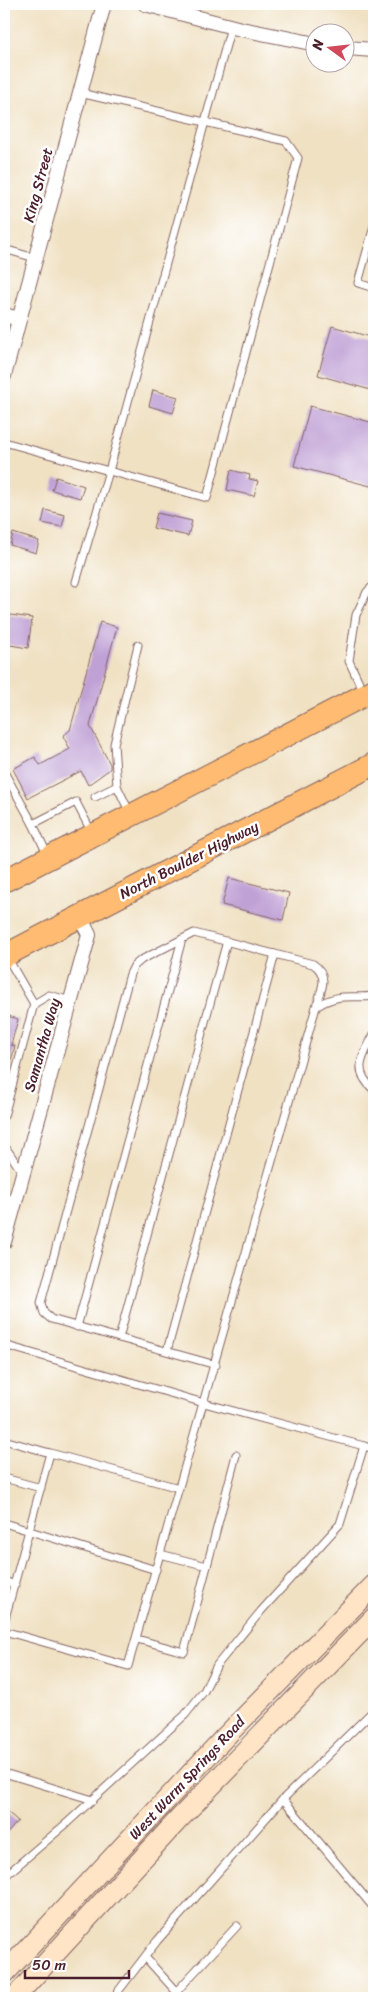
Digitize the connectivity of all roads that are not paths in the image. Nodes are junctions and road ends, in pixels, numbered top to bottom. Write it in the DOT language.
graph roads {
  1 [pos="104,4"];
  2 [pos="146,4"];
  3 [pos="231,27"];
  4 [pos="306,42"];
  5 [pos="356,49"];
  6 [pos="374,50"];
  7 [pos="80,93"];
  8 [pos="205,122"];
  9 [pos="374,226"];
  10 [pos="4,249"];
  11 [pos="35,258"];
  12 [pos="374,288"];
  13 [pos="4,315"];
  14 [pos="19,319"];
  15 [pos="4,376"];
  16 [pos="4,442"];
  17 [pos="109,471"];
  18 [pos="76,582"];
  19 [pos="374,585"];
  20 [pos="138,645"];
  21 [pos="370,693"];
  22 [pos="374,764"];
  23 [pos="4,772"];
  24 [pos="117,786"];
  25 [pos="95,797"];
  26 [pos="131,816"];
  27 [pos="33,824"];
  28 [pos="93,835"];
  29 [pos="48,858"];
  30 [pos="4,881"];
  31 [pos="80,916"];
  32 [pos="182,938"];
  33 [pos="226,941"];
  34 [pos="275,954"];
  35 [pos="5,955"];
  36 [pos="374,996"];
  37 [pos="71,1001"];
  38 [pos="34,1004"];
  39 [pos="316,1007"];
  40 [pos="374,1034"];
  41 [pos="374,1090"];
  42 [pos="4,1116"];
  43 [pos="4,1145"];
  44 [pos="23,1173"];
  45 [pos="4,1242"];
  46 [pos="78,1327"];
  47 [pos="119,1338"];
  48 [pos="4,1345"];
  49 [pos="167,1352"];
  50 [pos="216,1364"];
  51 [pos="204,1403"];
  52 [pos="4,1440"];
  53 [pos="364,1446"];
  54 [pos="374,1449"];
  55 [pos="50,1453"];
  56 [pos="236,1455"];
  57 [pos="4,1478"];
  58 [pos="41,1488"];
  59 [pos="180,1488"];
  60 [pos="4,1524"];
  61 [pos="30,1531"];
  62 [pos="160,1554"];
  63 [pos="207,1566"];
  64 [pos="156,1570"];
  65 [pos="4,1582"];
  66 [pos="15,1585"];
  67 [pos="374,1585"];
  68 [pos="374,1618"];
  69 [pos="4,1622"];
  70 [pos="4,1631"];
  71 [pos="137,1639"];
  72 [pos="374,1710"];
  73 [pos="4,1773"];
  74 [pos="283,1799"];
  75 [pos="93,1800"];
  76 [pos="4,1877"];
  77 [pos="374,1908"];
  78 [pos="237,1926"];
  79 [pos="146,1957"];
  80 [pos="4,1974"];
  81 [pos="176,1992"];
  82 [pos="21,1996"];
  83 [pos="114,1998"];
  84 [pos="182,1998"];
  1 -- 7 [label="street, King Street"];
  2 -- 3 [label="street"];
  3 -- 4 [label="street"];
  3 -- 8 [label="lane"];
  5 -- 6 [label="street"];
  7 -- 8 [label="lane"];
  7 -- 11 [label="street, King Street"];
  8 -- 17 [label="lane"];
  8 -- 17 [label="lane"];
  9 -- 12 [label="lane"];
  10 -- 11 [label="lane"];
  11 -- 14 [label="street, King Street"];
  13 -- 14 [label="street"];
  14 -- 15 [label="street, King Street"];
  16 -- 17 [label="lane"];
  17 -- 18 [label="lane"];
  19 -- 21 [label="lane"];
  20 -- 24 [label="lane"];
  21 -- 26 [label="main road"];
  22 -- 31 [label="main road, North Boulder Highway"];
  23 -- 27 [label="lane"];
  24 -- 25 [label="lane"];
  24 -- 26 [label="lane"];
  26 -- 28 [label="main road"];
  27 -- 28 [label="lane"];
  27 -- 29 [label="lane"];
  28 -- 29 [label="main road"];
  29 -- 30 [label="main road"];
  31 -- 35 [label="main road, North Boulder Highway"];
  31 -- 37 [label="street, Samantha Way"];
  32 -- 33 [label="lane"];
  32 -- 46 [label="lane"];
  32 -- 46 [label="lane"];
  33 -- 34 [label="lane"];
  33 -- 47 [label="lane"];
  34 -- 39 [label="lane"];
  34 -- 49 [label="lane"];
  35 -- 38 [label="lane"];
  36 -- 39 [label="lane"];
  37 -- 38 [label="lane"];
  37 -- 44 [label="street, Samantha Way"];
  38 -- 42 [label="lane"];
  39 -- 50 [label="lane"];
  40 -- 41 [label="lane"];
  43 -- 44 [label="lane"];
  44 -- 45 [label="street, Samantha Way"];
  46 -- 47 [label="lane"];
  47 -- 49 [label="lane"];
  48 -- 51 [label="lane"];
  49 -- 50 [label="lane"];
  50 -- 51 [label="lane"];
  51 -- 53 [label="lane"];
  51 -- 59 [label="lane"];
  52 -- 55 [label="lane"];
  53 -- 54 [label="lane"];
  53 -- 75 [label="lane"];
  55 -- 58 [label="lane"];
  55 -- 59 [label="lane"];
  56 -- 63 [label="lane"];
  57 -- 58 [label="lane"];
  58 -- 61 [label="lane"];
  59 -- 62 [label="lane"];
  60 -- 61 [label="lane"];
  61 -- 64 [label="lane"];
  61 -- 66 [label="lane"];
  62 -- 63 [label="lane"];
  62 -- 64 [label="lane"];
  63 -- 71 [label="lane"];
  64 -- 71 [label="lane"];
  65 -- 66 [label="lane"];
  66 -- 69 [label="lane"];
  67 -- 80 [label="main road, West Warm Springs Road"];
  68 -- 82 [label="main road, West Warm Springs Road"];
  70 -- 71 [label="lane"];
  72 -- 74 [label="lane"];
  73 -- 75 [label="lane"];
  74 -- 77 [label="lane"];
  74 -- 79 [label="lane"];
  75 -- 76 [label="lane"];
  78 -- 81 [label="lane"];
  79 -- 81 [label="lane"];
  79 -- 83 [label="lane"];
  80 -- 82 [label="main road"];
  81 -- 84 [label="lane"];
}
